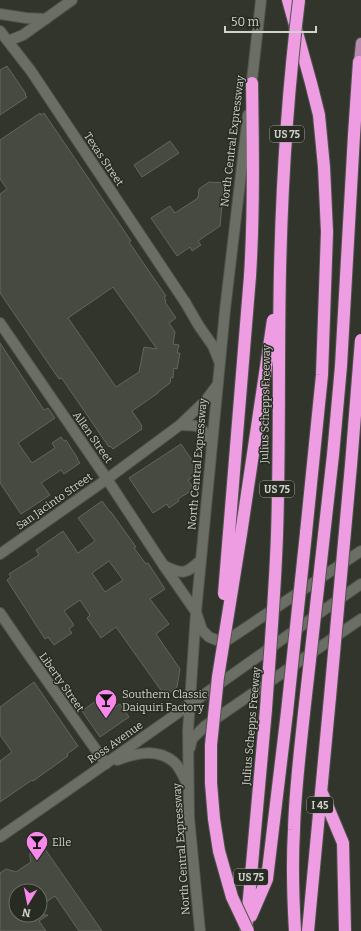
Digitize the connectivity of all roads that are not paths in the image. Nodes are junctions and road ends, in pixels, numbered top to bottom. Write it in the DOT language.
graph roads {
  1 [pos="72,0"];
  2 [pos="252,0"];
  3 [pos="261,0"];
  4 [pos="288,0"];
  5 [pos="299,0"];
  6 [pos="0,14"];
  7 [pos="46,19"];
  8 [pos="258,20"];
  9 [pos="0,31"];
  10 [pos="4,43"];
  11 [pos="361,43"];
  12 [pos="360,64"];
  13 [pos="252,83"];
  14 [pos="280,269"];
  15 [pos="0,324"];
  16 [pos="361,340"];
  17 [pos="220,364"];
  18 [pos="218,384"];
  19 [pos="180,425"];
  20 [pos="212,446"];
  21 [pos="107,479"];
  22 [pos="361,551"];
  23 [pos="0,554"];
  24 [pos="201,560"];
  25 [pos="164,566"];
  26 [pos="361,584"];
  27 [pos="196,612"];
  28 [pos="0,613"];
  29 [pos="361,619"];
  30 [pos="217,681"];
  31 [pos="191,703"];
  32 [pos="188,756"];
  33 [pos="106,764"];
  34 [pos="188,786"];
  35 [pos="321,792"];
  36 [pos="0,837"];
  37 [pos="247,930"];
  38 [pos="200,931"];
  39 [pos="295,931"];
  40 [pos="308,931"];
  41 [pos="346,931"];
  1 -- 7 [label="main road"];
  2 -- 8 [label="main road"];
  3 -- 8 [label="main road, North Central Expressway"];
  4 -- 37 [label="highway, bridge"];
  5 -- 14 [label="highway, Julius Schepps Freeway / US 75, bridge"];
  6 -- 7 [label="main road"];
  7 -- 10 [label="main road"];
  8 -- 13 [label="main road, North Central Expressway"];
  9 -- 10 [label="main road, Texas Street"];
  10 -- 17 [label="main road, Texas Street"];
  11 -- 12 [label="main road"];
  12 -- 39 [label="highway, bridge"];
  13 -- 17 [label="main road, North Central Expressway"];
  13 -- 30 [label="highway, bridge"];
  14 -- 30 [label="highway, bridge"];
  14 -- 37 [label="highway, Julius Schepps Freeway / US 75, bridge"];
  15 -- 21 [label="main road, Allen Street"];
  16 -- 35 [label="highway, I 45, bridge"];
  17 -- 18 [label="main road, North Central Expressway"];
  18 -- 19 [label="main road, San Jacinto Street"];
  18 -- 20 [label="main road, North Central Expressway"];
  19 -- 20 [label="main road"];
  19 -- 21 [label="main road, San Jacinto Street"];
  20 -- 24 [label="main road, North Central Expressway"];
  21 -- 23 [label="main road, San Jacinto Street"];
  21 -- 25 [label="main road, Allen Street"];
  22 -- 27 [label="main road"];
  24 -- 25 [label="main road"];
  24 -- 27 [label="main road, North Central Expressway"];
  25 -- 27 [label="main road, Allen Street"];
  26 -- 30 [label="main road, Ross Avenue"];
  27 -- 31 [label="main road, North Central Expressway"];
  28 -- 33 [label="main road, Liberty Street"];
  29 -- 32 [label="main road"];
  30 -- 31 [label="main road, Ross Avenue"];
  30 -- 37 [label="highway, bridge"];
  31 -- 32 [label="main road, North Central Expressway"];
  31 -- 33 [label="main road, Ross Avenue"];
  32 -- 34 [label="main road, North Central Expressway"];
  33 -- 34 [label="main road"];
  33 -- 36 [label="main road, Ross Avenue"];
  34 -- 38 [label="main road, North Central Expressway"];
  35 -- 40 [label="highway, I 45"];
  35 -- 41 [label="highway"];
}
